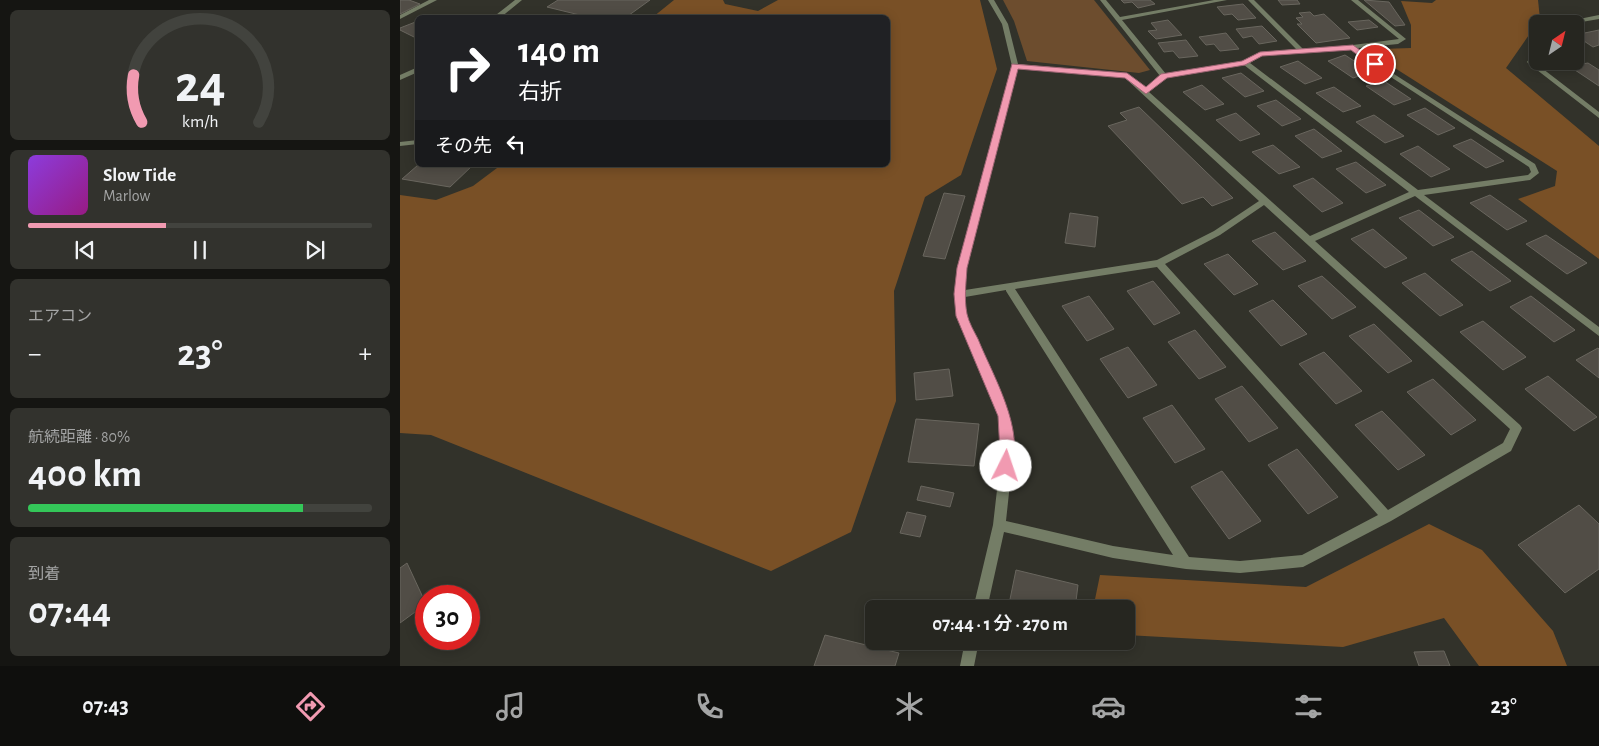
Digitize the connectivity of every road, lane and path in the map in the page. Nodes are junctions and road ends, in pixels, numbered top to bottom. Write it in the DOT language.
graph roads {
  1 [pos="434,0"];
  2 [pos="519,0"];
  3 [pos="991,0"];
  4 [pos="1104,0"];
  5 [pos="1224,0"];
  6 [pos="1251,0"];
  7 [pos="1354,0"];
  8 [pos="499,15"];
  9 [pos="400,17"];
  10 [pos="1599,17"];
  11 [pos="1118,19"];
  12 [pos="1584,20"];
  13 [pos="1353,47"];
  14 [pos="1301,50"];
  15 [pos="1245,63"];
  16 [pos="1015,66"];
  17 [pos="415,70"];
  18 [pos="1540,70"];
  19 [pos="1164,76"];
  20 [pos="400,78"];
  21 [pos="1146,91"];
  22 [pos="1599,116"];
  23 [pos="415,142"];
  24 [pos="400,144"];
  25 [pos="1415,193"];
  26 [pos="1266,200"];
  27 [pos="1310,240"];
  28 [pos="1159,263"];
  29 [pos="1009,288"];
  30 [pos="960,294"];
  31 [pos="1599,332"];
  32 [pos="1386,517"];
  33 [pos="999,525"];
  34 [pos="1186,563"];
  35 [pos="982,600"];
  36 [pos="970,650"];
  37 [pos="967,666"];
  1 -- 9 [label="street"];
  2 -- 8 [label="street"];
  3 -- 16 [label="street"];
  4 -- 11 [label="street"];
  5 -- 11 [label="street"];
  6 -- 14 [label="street"];
  7 -- 13 [label="street"];
  10 -- 12 [label="street"];
  11 -- 19 [label="street"];
  13 -- 14 [label="street"];
  13 -- 25 [label="street"];
  14 -- 15 [label="street"];
  15 -- 19 [label="street"];
  15 -- 25 [label="street"];
  16 -- 21 [label="street"];
  16 -- 30 [label="street"];
  17 -- 20 [label="street"];
  18 -- 22 [label="street"];
  19 -- 21 [label="street"];
  21 -- 26 [label="street"];
  23 -- 24 [label="street"];
  25 -- 27 [label="street"];
  25 -- 31 [label="street"];
  26 -- 27 [label="street"];
  26 -- 28 [label="street"];
  27 -- 32 [label="street"];
  28 -- 29 [label="street"];
  28 -- 32 [label="street"];
  29 -- 30 [label="street"];
  29 -- 34 [label="street"];
  30 -- 33 [label="street"];
  32 -- 34 [label="street"];
  33 -- 34 [label="street"];
  33 -- 35 [label="street"];
  36 -- 37 [label="street"];
}
